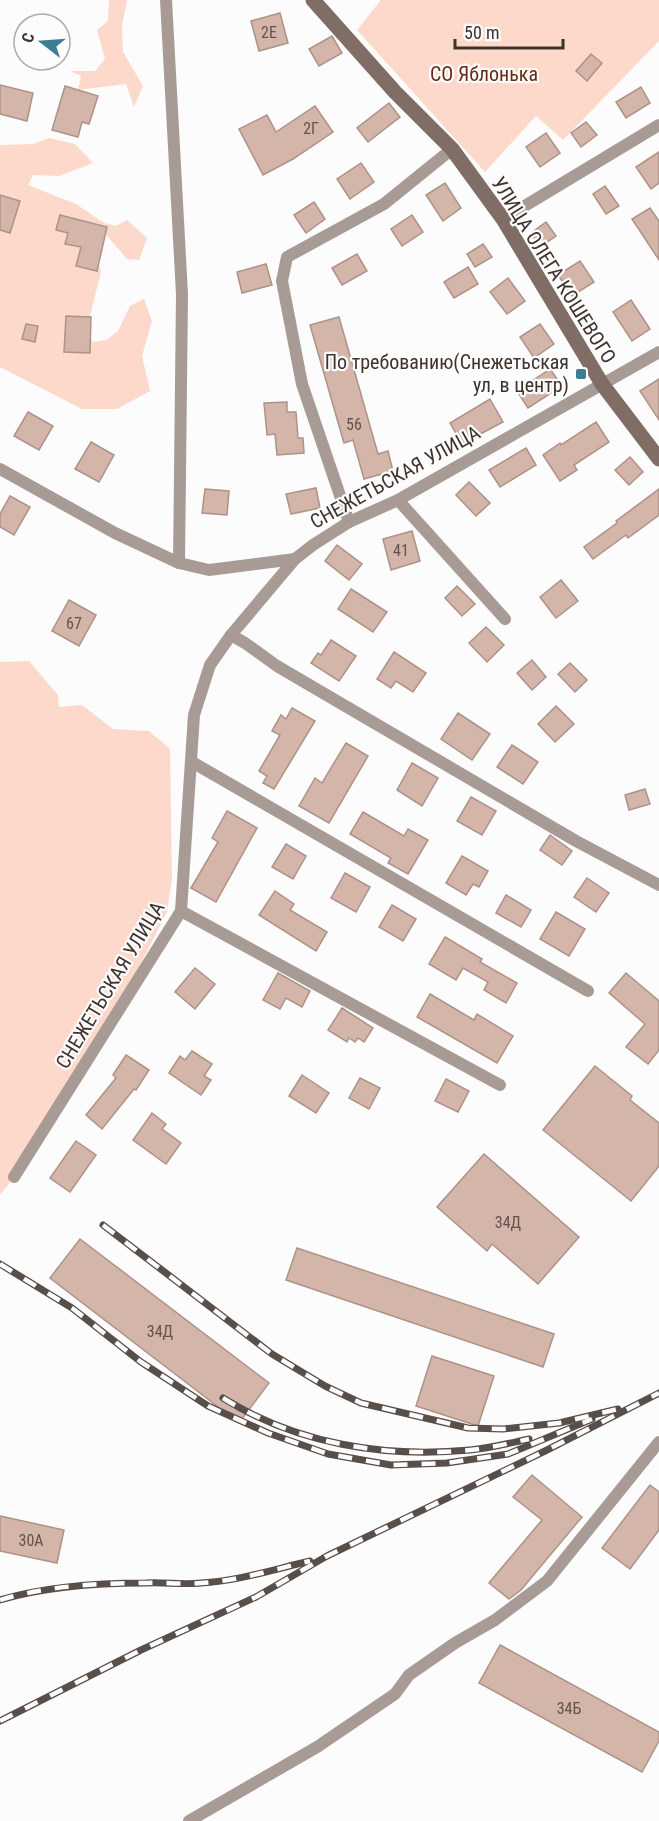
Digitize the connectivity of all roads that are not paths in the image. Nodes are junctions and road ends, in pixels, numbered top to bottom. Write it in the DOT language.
graph roads {
  1 [pos="166,0"];
  2 [pos="313,0"];
  3 [pos="659,125"];
  4 [pos="452,149"];
  5 [pos="503,219"];
  6 [pos="659,352"];
  7 [pos="602,384"];
  8 [pos="659,459"];
  9 [pos="0,469"];
  10 [pos="398,500"];
  11 [pos="349,522"];
  12 [pos="295,559"];
  13 [pos="179,563"];
  14 [pos="505,619"];
  15 [pos="231,635"];
  16 [pos="192,762"];
  17 [pos="659,885"];
  18 [pos="181,911"];
  19 [pos="588,991"];
  20 [pos="500,1086"];
  21 [pos="14,1177"];
  22 [pos="659,1442"];
  23 [pos="189,1821"];
  1 -- 13 [label="street"];
  2 -- 4 [label="street, УЛИЦА ОЛЕГА КОШЕВОГО"];
  3 -- 5 [label="street"];
  4 -- 5 [label="street, УЛИЦА ОЛЕГА КОШЕВОГО"];
  4 -- 11 [label="street"];
  5 -- 7 [label="street, УЛИЦА ОЛЕГА КОШЕВОГО"];
  6 -- 7 [label="street, СНЕЖЕТЬСКАЯ УЛИЦА"];
  7 -- 8 [label="street, УЛИЦА ОЛЕГА КОШЕВОГО"];
  7 -- 10 [label="street, СНЕЖЕТЬСКАЯ УЛИЦА"];
  9 -- 13 [label="street"];
  10 -- 11 [label="street, СНЕЖЕТЬСКАЯ УЛИЦА"];
  10 -- 14 [label="street"];
  11 -- 12 [label="street, СНЕЖЕТЬСКАЯ УЛИЦА"];
  12 -- 13 [label="street"];
  12 -- 15 [label="street, СНЕЖЕТЬСКАЯ УЛИЦА"];
  15 -- 16 [label="street, СНЕЖЕТЬСКАЯ УЛИЦА"];
  15 -- 17 [label="street"];
  16 -- 18 [label="street, СНЕЖЕТЬСКАЯ УЛИЦА"];
  16 -- 19 [label="street"];
  18 -- 20 [label="street"];
  18 -- 21 [label="street, СНЕЖЕТЬСКАЯ УЛИЦА"];
  22 -- 23 [label="street"];
}
